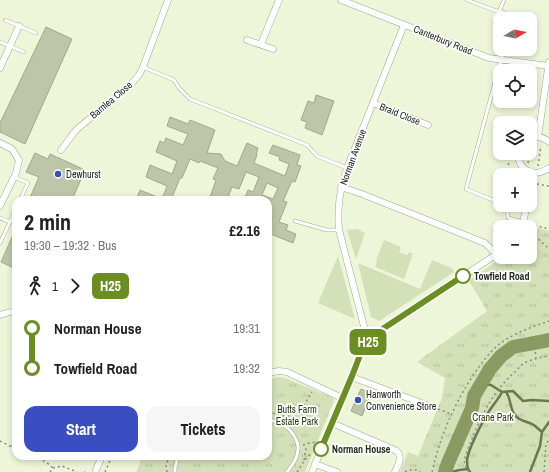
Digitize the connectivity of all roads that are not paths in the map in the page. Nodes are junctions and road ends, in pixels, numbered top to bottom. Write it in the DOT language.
graph roads {
  1 [pos="168,0"];
  2 [pos="279,0"];
  3 [pos="341,0"];
  4 [pos="467,0"];
  5 [pos="504,0"];
  6 [pos="499,10"];
  7 [pos="502,12"];
  8 [pos="5,20"];
  9 [pos="404,25"];
  10 [pos="19,26"];
  11 [pos="36,33"];
  12 [pos="247,40"];
  13 [pos="0,42"];
  14 [pos="261,44"];
  15 [pos="10,46"];
  16 [pos="273,49"];
  17 [pos="24,52"];
  18 [pos="501,56"];
  19 [pos="500,60"];
  20 [pos="549,64"];
  21 [pos="143,67"];
  22 [pos="0,68"];
  23 [pos="373,103"];
  24 [pos="428,126"];
  25 [pos="537,137"];
  26 [pos="540,137"];
  27 [pos="549,142"];
  28 [pos="0,143"];
  29 [pos="61,150"];
  30 [pos="347,168"];
  31 [pos="549,168"];
  32 [pos="537,173"];
  33 [pos="14,177"];
  34 [pos="341,187"];
  35 [pos="22,196"];
  36 [pos="493,200"];
  37 [pos="0,206"];
  38 [pos="508,212"];
  39 [pos="0,218"];
  40 [pos="12,218"];
  41 [pos="513,220"];
  42 [pos="295,221"];
  43 [pos="10,222"];
  44 [pos="339,230"];
  45 [pos="0,243"];
  46 [pos="493,249"];
  47 [pos="493,256"];
  48 [pos="10,312"];
  49 [pos="0,315"];
  50 [pos="370,340"];
  51 [pos="272,372"];
  52 [pos="352,376"];
  53 [pos="342,398"];
  54 [pos="432,407"];
  55 [pos="272,421"];
  56 [pos="332,423"];
  57 [pos="100,460"];
  58 [pos="177,460"];
  59 [pos="315,464"];
  60 [pos="96,470"];
  61 [pos="175,472"];
  62 [pos="287,472"];
  63 [pos="312,472"];
  64 [pos="337,472"];
  65 [pos="395,472"];
  1 -- 21 [label="street, Barnlea Close"];
  2 -- 14 [label="street"];
  3 -- 9 [label="street, Canterbury Road"];
  4 -- 6 [label="lane"];
  5 -- 6 [label="lane"];
  6 -- 7 [label="lane"];
  8 -- 10 [label="lane"];
  9 -- 19 [label="street, Canterbury Road"];
  9 -- 23 [label="street, Norman Avenue"];
  10 -- 11 [label="lane"];
  10 -- 15 [label="street"];
  12 -- 14 [label="street"];
  13 -- 15 [label="lane"];
  14 -- 16 [label="street"];
  15 -- 17 [label="lane"];
  15 -- 22 [label="street"];
  18 -- 19 [label="lane"];
  19 -- 20 [label="street, Canterbury Road"];
  19 -- 36 [label="lane"];
  20 -- 26 [label="street"];
  21 -- 29 [label="street, Barnlea Close"];
  21 -- 30 [label="lane"];
  23 -- 24 [label="street, Braid Close"];
  23 -- 30 [label="street, Norman Avenue"];
  25 -- 26 [label="street"];
  26 -- 27 [label="street"];
  28 -- 33 [label="street"];
  30 -- 34 [label="street, Norman Avenue"];
  31 -- 32 [label="street"];
  33 -- 35 [label="lane"];
  33 -- 37 [label="street"];
  34 -- 44 [label="street, Norman Avenue"];
  34 -- 46 [label="street"];
  38 -- 41 [label="lane"];
  39 -- 43 [label="lane"];
  40 -- 43 [label="lane"];
  42 -- 44 [label="lane"];
  43 -- 45 [label="lane"];
  44 -- 50 [label="street, Norman Avenue"];
  47 -- 50 [label="street"];
  48 -- 49 [label="street"];
  50 -- 52 [label="street"];
  51 -- 53 [label="street"];
  52 -- 53 [label="street"];
  52 -- 54 [label="street"];
  53 -- 56 [label="street"];
  55 -- 62 [label="lane"];
  56 -- 59 [label="street"];
  56 -- 65 [label="street"];
  57 -- 60 [label="street"];
  58 -- 61 [label="lane"];
  59 -- 63 [label="street"];
  59 -- 64 [label="street"];
}
